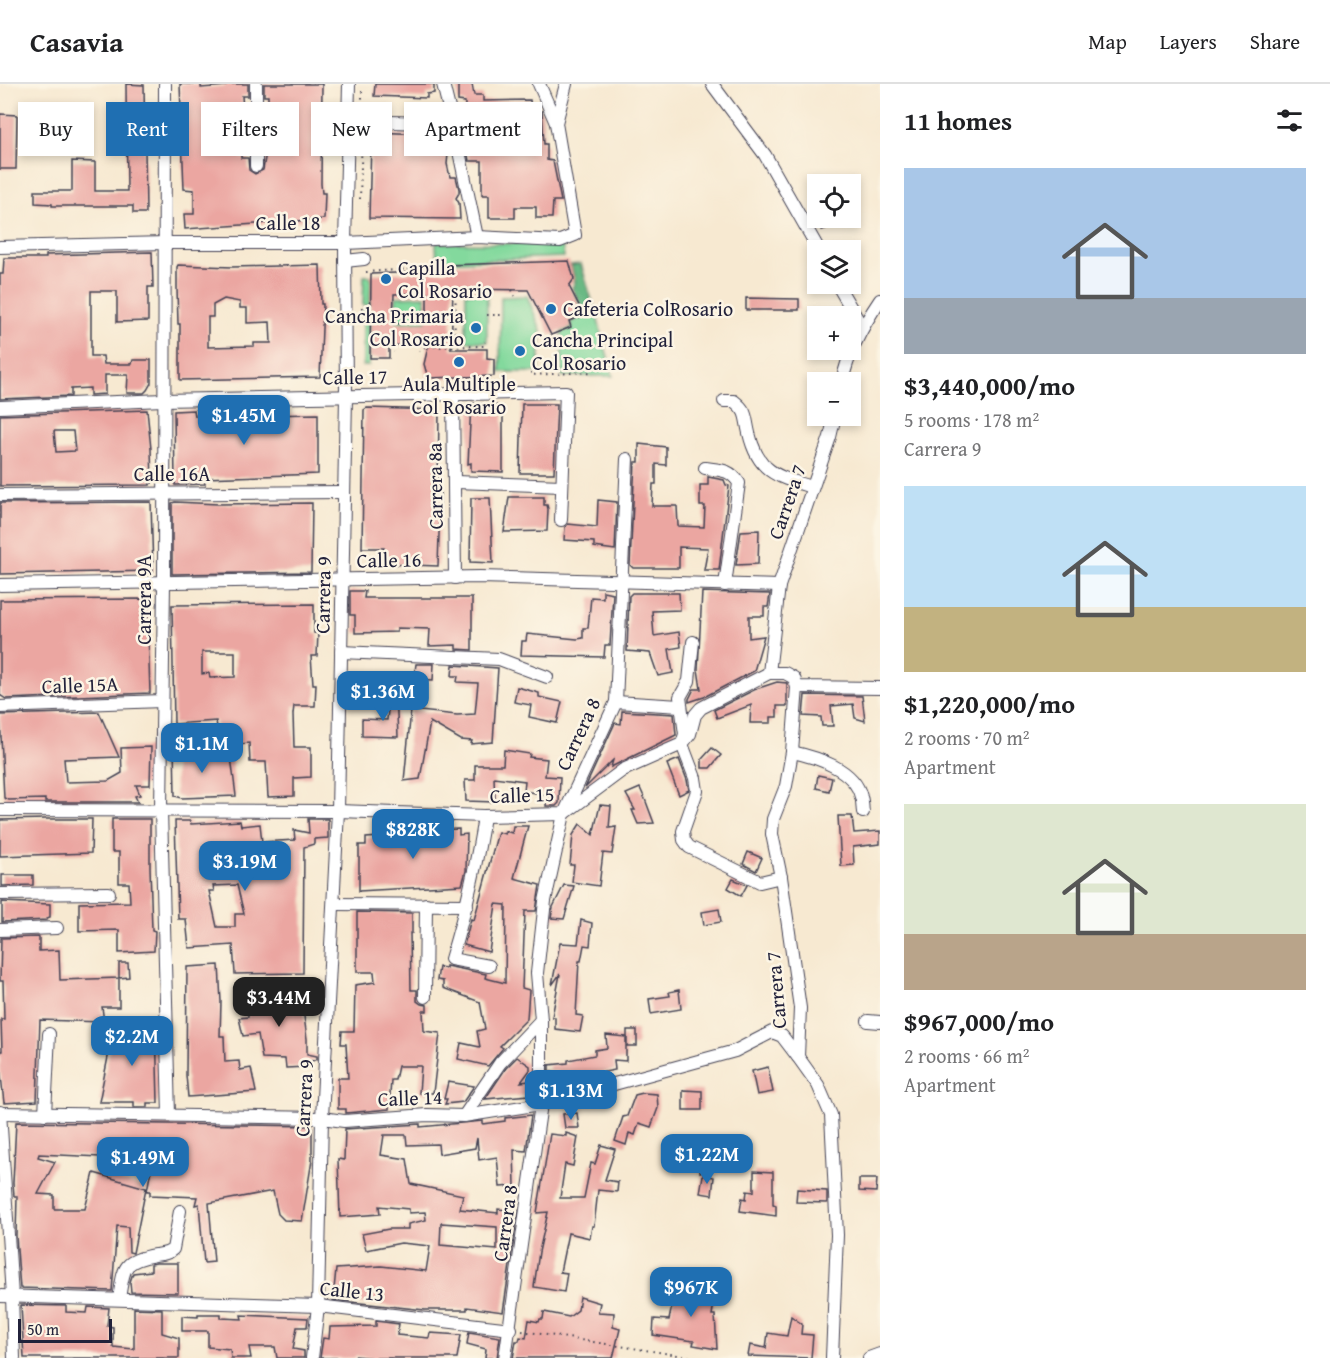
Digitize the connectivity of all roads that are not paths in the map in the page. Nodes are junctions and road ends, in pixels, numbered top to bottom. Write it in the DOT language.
graph roads {
  1 [pos="165,84"];
  2 [pos="256,84"];
  3 [pos="349,84"];
  4 [pos="442,84"];
  5 [pos="539,84"];
  6 [pos="566,84"];
  7 [pos="712,84"];
  8 [pos="349,102"];
  9 [pos="556,123"];
  10 [pos="347,156"];
  11 [pos="256,166"];
  12 [pos="477,237"];
  13 [pos="813,240"];
  14 [pos="166,243"];
  15 [pos="345,243"];
  16 [pos="0,247"];
  17 [pos="364,259"];
  18 [pos="345,267"];
  19 [pos="843,294"];
  20 [pos="880,300"];
  21 [pos="862,327"];
  22 [pos="844,372"];
  23 [pos="453,393"];
  24 [pos="346,397"];
  25 [pos="163,400"];
  26 [pos="723,401"];
  27 [pos="0,407"];
  28 [pos="832,426"];
  29 [pos="627,459"];
  30 [pos="705,468"];
  31 [pos="456,482"];
  32 [pos="561,486"];
  33 [pos="812,488"];
  34 [pos="344,492"];
  35 [pos="164,494"];
  36 [pos="0,495"];
  37 [pos="561,520"];
  38 [pos="455,578"];
  39 [pos="343,580"];
  40 [pos="622,582"];
  41 [pos="164,583"];
  42 [pos="0,585"];
  43 [pos="725,585"];
  44 [pos="779,586"];
  45 [pos="693,642"];
  46 [pos="341,652"];
  47 [pos="769,673"];
  48 [pos="547,677"];
  49 [pos="797,687"];
  50 [pos="880,688"];
  51 [pos="162,701"];
  52 [pos="616,702"];
  53 [pos="680,706"];
  54 [pos="0,707"];
  55 [pos="682,744"];
  56 [pos="792,752"];
  57 [pos="0,810"];
  58 [pos="161,810"];
  59 [pos="338,811"];
  60 [pos="863,812"];
  61 [pos="564,814"];
  62 [pos="484,816"];
  63 [pos="781,877"];
  64 [pos="109,893"];
  65 [pos="0,894"];
  66 [pos="334,904"];
  67 [pos="426,904"];
  68 [pos="467,905"];
  69 [pos="57,928"];
  70 [pos="0,930"];
  71 [pos="489,966"];
  72 [pos="424,997"];
  73 [pos="541,1020"];
  74 [pos="49,1034"];
  75 [pos="798,1057"];
  76 [pos="541,1104"];
  77 [pos="0,1112"];
  78 [pos="45,1114"];
  79 [pos="169,1115"];
  80 [pos="464,1116"];
  81 [pos="322,1118"];
  82 [pos="180,1211"];
  83 [pos="6,1296"];
  84 [pos="117,1299"];
  85 [pos="318,1306"];
  86 [pos="511,1329"];
  87 [pos="880,1353"];
  88 [pos="14,1358"];
  89 [pos="312,1358"];
  90 [pos="505,1358"];
  91 [pos="832,1358"];
  92 [pos="869,1358"];
  1 -- 14 [label="street, Carrera 9A"];
  2 -- 11 [label="street"];
  3 -- 8 [label="street, Carrera 9"];
  4 -- 12 [label="street"];
  5 -- 9 [label="street"];
  6 -- 9 [label="street"];
  7 -- 13 [label="street"];
  9 -- 12 [label="street, Calle 18"];
  10 -- 15 [label="street, Carrera 9"];
  12 -- 15 [label="street, Calle 18"];
  14 -- 15 [label="street, Calle 18"];
  14 -- 16 [label="street, Calle 18"];
  14 -- 25 [label="street, Carrera 9A"];
  15 -- 18 [label="street, Carrera 9"];
  17 -- 18 [label="street"];
  18 -- 24 [label="street, Carrera 9"];
  19 -- 21 [label="street"];
  20 -- 21 [label="street"];
  21 -- 22 [label="street"];
  23 -- 24 [label="street, Calle 17"];
  23 -- 31 [label="street, Carrera 8a"];
  23 -- 32 [label="street, Calle 17"];
  24 -- 25 [label="street, Calle 17"];
  24 -- 34 [label="street, Carrera 9"];
  25 -- 27 [label="street, Calle 17"];
  25 -- 35 [label="street, Carrera 9A"];
  26 -- 33 [label="street"];
  28 -- 33 [label="street, Carrera 7"];
  29 -- 40 [label="street, Carrera 8"];
  30 -- 43 [label="street"];
  31 -- 32 [label="street"];
  31 -- 38 [label="street, Carrera 8a"];
  32 -- 37 [label="street"];
  33 -- 44 [label="street, Carrera 7"];
  34 -- 35 [label="street, Calle 16A"];
  34 -- 39 [label="street, Carrera 9"];
  35 -- 36 [label="street, Calle 16A"];
  35 -- 41 [label="street, Carrera 9A"];
  38 -- 39 [label="street, Calle 16"];
  38 -- 40 [label="street, Calle 16"];
  39 -- 41 [label="street, Calle 16"];
  39 -- 46 [label="street, Carrera 9"];
  40 -- 43 [label="street, Calle 16"];
  40 -- 52 [label="street, Carrera 8"];
  41 -- 42 [label="street, Calle 16"];
  41 -- 51 [label="street, Carrera 9A"];
  43 -- 44 [label="street, Calle 16"];
  44 -- 47 [label="street, Carrera 7"];
  45 -- 53 [label="street"];
  46 -- 48 [label="street"];
  46 -- 59 [label="street, Carrera 9"];
  47 -- 49 [label="street"];
  47 -- 55 [label="street"];
  49 -- 50 [label="street"];
  49 -- 56 [label="street, Carrera 7"];
  51 -- 54 [label="street, Calle 15A"];
  51 -- 58 [label="street, Carrera 9A"];
  52 -- 53 [label="street"];
  52 -- 61 [label="street, Carrera 8"];
  53 -- 55 [label="street"];
  55 -- 61 [label="street, Calle 15"];
  55 -- 63 [label="street"];
  56 -- 60 [label="street"];
  56 -- 63 [label="street, Carrera 7"];
  57 -- 58 [label="street, Calle 15"];
  58 -- 59 [label="street, Calle 15"];
  58 -- 79 [label="street, Carrera 9A"];
  59 -- 62 [label="street, Calle 15"];
  59 -- 66 [label="street, Carrera 9"];
  61 -- 62 [label="street, Calle 15"];
  61 -- 73 [label="street, Carrera 8"];
  62 -- 68 [label="street"];
  63 -- 75 [label="street, Carrera 7"];
  64 -- 65 [label="street"];
  66 -- 67 [label="street"];
  66 -- 81 [label="street, Carrera 9"];
  67 -- 68 [label="street"];
  67 -- 72 [label="street"];
  68 -- 71 [label="street"];
  69 -- 70 [label="street"];
  73 -- 76 [label="street, Carrera 8"];
  73 -- 80 [label="street"];
  74 -- 78 [label="street"];
  75 -- 76 [label="street, Calle 14"];
  75 -- 91 [label="street"];
  76 -- 80 [label="street, Calle 14"];
  76 -- 86 [label="street, Carrera 8"];
  77 -- 78 [label="street, Calle 14"];
  77 -- 83 [label="street"];
  78 -- 79 [label="street, Calle 14"];
  79 -- 81 [label="street, Calle 14"];
  80 -- 81 [label="street, Calle 14"];
  81 -- 85 [label="street, Carrera 9"];
  82 -- 84 [label="street"];
  83 -- 84 [label="street, Calle 13"];
  83 -- 88 [label="street"];
  84 -- 85 [label="street, Calle 13"];
  85 -- 86 [label="street, Calle 13"];
  85 -- 89 [label="street, Carrera 9"];
  86 -- 90 [label="street, Carrera 8"];
  87 -- 92 [label="street"];
}
